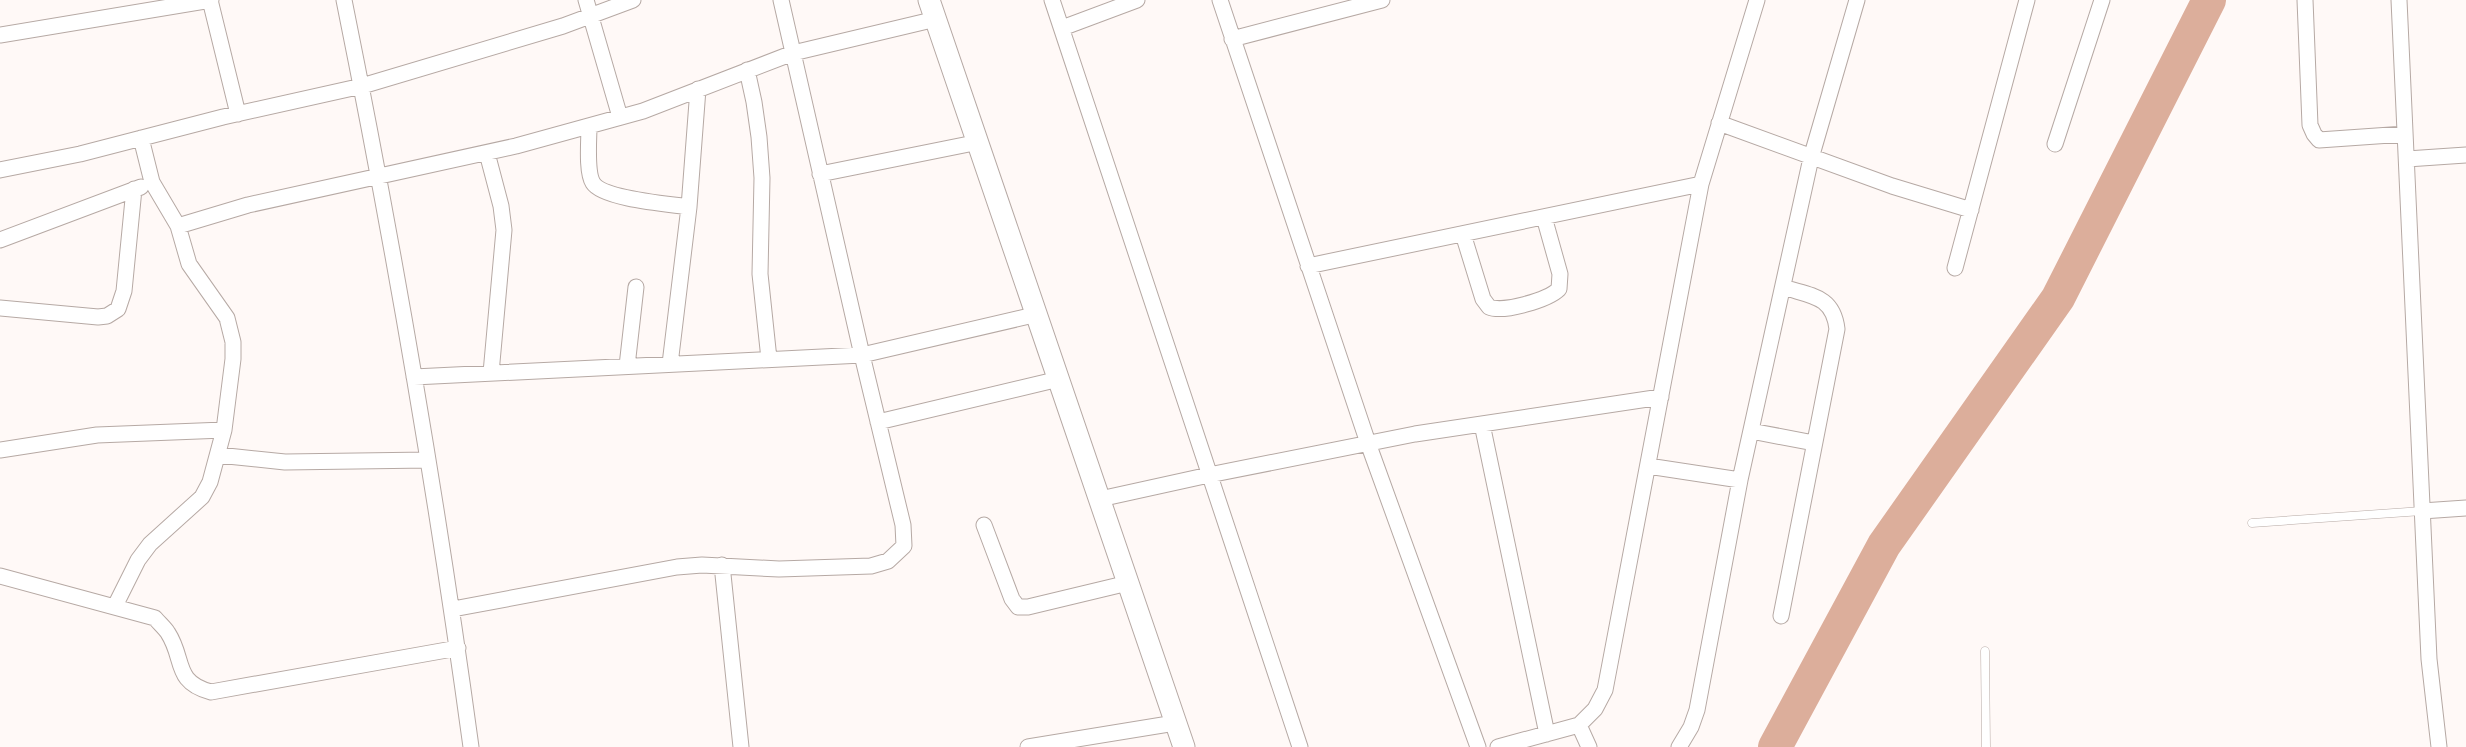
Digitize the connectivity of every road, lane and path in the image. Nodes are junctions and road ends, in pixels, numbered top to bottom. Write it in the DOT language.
graph roads {
  1 [pos="210,0"];
  2 [pos="344,0"];
  3 [pos="586,0"];
  4 [pos="634,0"];
  5 [pos="781,0"];
  6 [pos="1052,0"];
  7 [pos="1137,0"];
  8 [pos="1220,0"];
  9 [pos="1382,0"];
  10 [pos="1757,0"];
  11 [pos="1857,0"];
  12 [pos="2027,0"];
  13 [pos="2102,0"];
  14 [pos="2305,0"];
  15 [pos="2399,0"];
  16 [pos="158,4"];
  17 [pos="933,10"];
  18 [pos="591,16"];
  19 [pos="1062,28"];
  20 [pos="0,35"];
  21 [pos="1232,38"];
  22 [pos="792,53"];
  23 [pos="747,70"];
  24 [pos="362,86"];
  25 [pos="698,90"];
  26 [pos="238,114"];
  27 [pos="620,118"];
  28 [pos="1719,123"];
  29 [pos="589,126"];
  30 [pos="2405,134"];
  31 [pos="141,138"];
  32 [pos="979,142"];
  33 [pos="2055,144"];
  34 [pos="487,153"];
  35 [pos="2466,155"];
  36 [pos="1811,158"];
  37 [pos="2407,159"];
  38 [pos="0,170"];
  39 [pos="820,174"];
  40 [pos="380,177"];
  41 [pos="152,182"];
  42 [pos="1701,184"];
  43 [pos="134,189"];
  44 [pos="689,207"];
  45 [pos="1971,210"];
  46 [pos="1544,217"];
  47 [pos="178,226"];
  48 [pos="1463,234"];
  49 [pos="0,240"];
  50 [pos="1308,266"];
  51 [pos="1955,268"];
  52 [pos="636,287"];
  53 [pos="1782,288"];
  54 [pos="0,308"];
  55 [pos="1038,314"];
  56 [pos="862,355"];
  57 [pos="769,359"];
  58 [pos="670,364"];
  59 [pos="627,366"];
  60 [pos="490,373"];
  61 [pos="414,377"];
  62 [pos="1059,379"];
  63 [pos="1661,397"];
  64 [pos="878,422"];
  65 [pos="1482,424"];
  66 [pos="224,430"];
  67 [pos="1751,431"];
  68 [pos="1368,443"];
  69 [pos="1814,443"];
  70 [pos="0,450"];
  71 [pos="218,455"];
  72 [pos="428,460"];
  73 [pos="1648,466"];
  74 [pos="1209,475"];
  75 [pos="1740,480"];
  76 [pos="1100,499"];
  77 [pos="2466,508"];
  78 [pos="2422,511"];
  79 [pos="2252,523"];
  80 [pos="984,525"];
  81 [pos="722,565"];
  82 [pos="0,576"];
  83 [pos="1128,583"];
  84 [pos="116,606"];
  85 [pos="453,609"];
  86 [pos="1781,616"];
  87 [pos="458,648"];
  88 [pos="1985,651"];
  89 [pos="1175,723"];
  90 [pos="1579,725"];
  91 [pos="1547,734"];
  92 [pos="471,747"];
  93 [pos="740,747"];
  94 [pos="1028,747"];
  95 [pos="1184,747"];
  96 [pos="1300,747"];
  97 [pos="1478,747"];
  98 [pos="1498,747"];
  99 [pos="1589,747"];
  100 [pos="1680,747"];
  101 [pos="1986,747"];
  102 [pos="2439,747"];
  1 -- 16 [label="street"];
  1 -- 26 [label="street"];
  2 -- 24 [label="street"];
  3 -- 18 [label="street"];
  4 -- 18 [label="street"];
  5 -- 22 [label="street"];
  6 -- 19 [label="street"];
  7 -- 19 [label="street"];
  8 -- 21 [label="street"];
  9 -- 21 [label="street"];
  10 -- 28 [label="street"];
  11 -- 36 [label="street"];
  12 -- 45 [label="street"];
  13 -- 33 [label="street"];
  14 -- 30 [label="street"];
  15 -- 30 [label="street"];
  16 -- 20 [label="street"];
  17 -- 22 [label="street"];
  17 -- 32 [label="main road"];
  18 -- 24 [label="street"];
  18 -- 27 [label="street"];
  19 -- 74 [label="street"];
  21 -- 50 [label="street"];
  22 -- 23 [label="street"];
  22 -- 39 [label="street"];
  23 -- 25 [label="street"];
  23 -- 57 [label="street"];
  24 -- 26 [label="street"];
  24 -- 40 [label="street"];
  25 -- 27 [label="street"];
  25 -- 44 [label="street"];
  26 -- 31 [label="street"];
  27 -- 29 [label="street"];
  28 -- 36 [label="street"];
  28 -- 42 [label="street"];
  29 -- 34 [label="street"];
  29 -- 44 [label="street"];
  30 -- 37 [label="street"];
  31 -- 38 [label="street"];
  31 -- 41 [label="street"];
  32 -- 39 [label="street"];
  32 -- 55 [label="main road"];
  34 -- 40 [label="street"];
  34 -- 60 [label="street"];
  35 -- 37 [label="street"];
  36 -- 45 [label="street"];
  36 -- 53 [label="street"];
  37 -- 78 [label="street"];
  39 -- 56 [label="street"];
  40 -- 47 [label="street"];
  40 -- 61 [label="street"];
  41 -- 43 [label="street"];
  41 -- 47 [label="street"];
  42 -- 46 [label="street"];
  42 -- 63 [label="street"];
  43 -- 49 [label="street"];
  43 -- 54 [label="street"];
  44 -- 58 [label="street"];
  45 -- 51 [label="street"];
  46 -- 48 [label="street"];
  46 -- 48 [label="street"];
  47 -- 66 [label="street"];
  48 -- 50 [label="street"];
  50 -- 68 [label="street"];
  52 -- 59 [label="street"];
  53 -- 67 [label="street"];
  53 -- 69 [label="street"];
  55 -- 56 [label="street"];
  55 -- 62 [label="main road"];
  56 -- 57 [label="street"];
  56 -- 64 [label="street"];
  57 -- 58 [label="street"];
  58 -- 59 [label="street"];
  59 -- 60 [label="street"];
  60 -- 61 [label="street"];
  61 -- 72 [label="street"];
  62 -- 64 [label="street"];
  62 -- 76 [label="main road"];
  63 -- 65 [label="street"];
  63 -- 73 [label="street"];
  64 -- 81 [label="street"];
  65 -- 68 [label="street"];
  65 -- 91 [label="street"];
  66 -- 70 [label="street"];
  66 -- 71 [label="street"];
  67 -- 69 [label="street"];
  67 -- 75 [label="street"];
  68 -- 74 [label="street"];
  68 -- 97 [label="street"];
  69 -- 86 [label="street"];
  71 -- 72 [label="street"];
  71 -- 84 [label="street"];
  72 -- 85 [label="street"];
  73 -- 75 [label="street"];
  73 -- 90 [label="street"];
  74 -- 76 [label="street"];
  74 -- 96 [label="street"];
  75 -- 100 [label="street"];
  76 -- 83 [label="main road"];
  77 -- 78 [label="street"];
  78 -- 79 [label="lane"];
  78 -- 102 [label="street"];
  80 -- 83 [label="street"];
  81 -- 85 [label="street"];
  81 -- 93 [label="street"];
  82 -- 84 [label="street"];
  83 -- 89 [label="main road"];
  84 -- 87 [label="street"];
  85 -- 87 [label="street"];
  87 -- 92 [label="street"];
  88 -- 101 [label="lane"];
  89 -- 94 [label="street"];
  89 -- 95 [label="main road"];
  90 -- 91 [label="street"];
  90 -- 99 [label="street"];
  91 -- 98 [label="street"];
}
